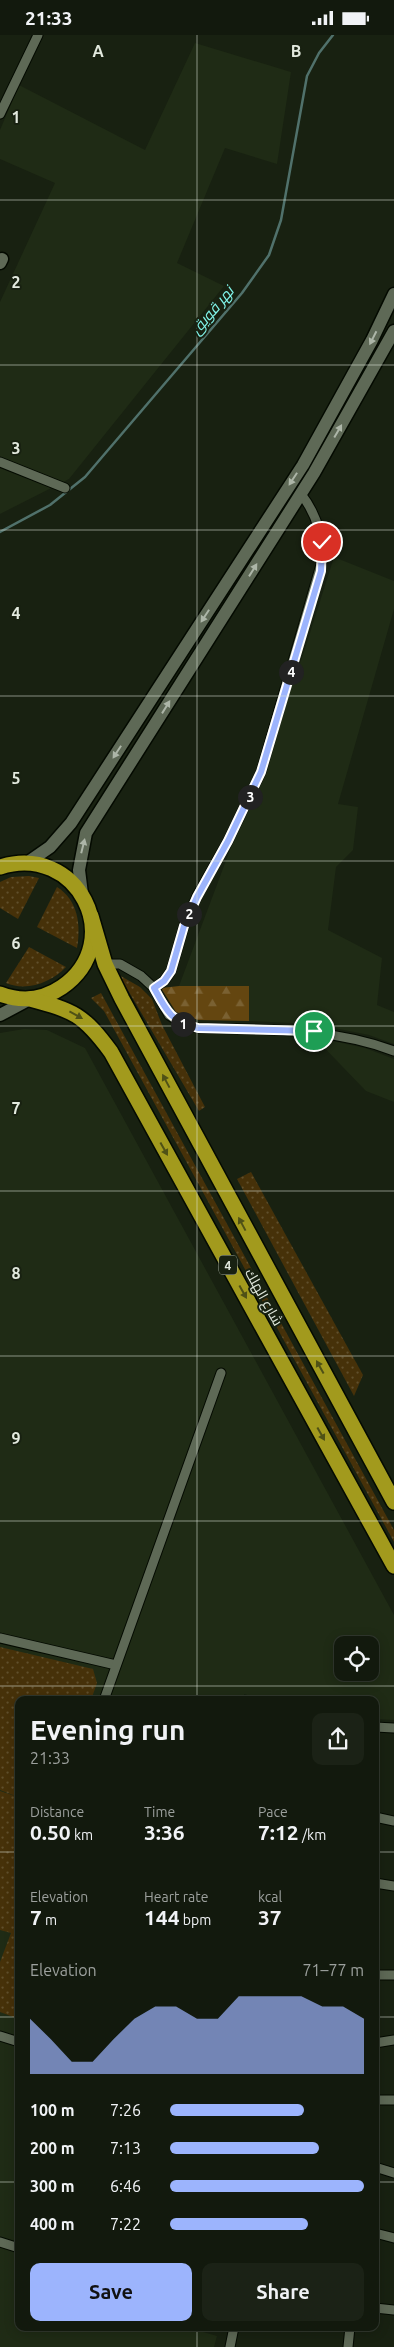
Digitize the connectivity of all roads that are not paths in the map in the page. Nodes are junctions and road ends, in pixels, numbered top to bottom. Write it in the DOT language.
graph roads {
  1 [pos="38,35"];
  2 [pos="0,113"];
  3 [pos="394,294"];
  4 [pos="394,331"];
  5 [pos="0,462"];
  6 [pos="65,488"];
  7 [pos="301,494"];
  8 [pos="27,863"];
  9 [pos="0,867"];
  10 [pos="82,894"];
  11 [pos="91,916"];
  12 [pos="106,964"];
  13 [pos="154,988"];
  14 [pos="0,994"];
  15 [pos="30,999"];
  16 [pos="0,1015"];
  17 [pos="394,1051"];
  18 [pos="221,1373"];
  19 [pos="394,1501"];
  20 [pos="394,1566"];
  21 [pos="0,1638"];
  22 [pos="116,1665"];
  23 [pos="105,1696"];
  24 [pos="379,1727"];
  25 [pos="394,1728"];
  26 [pos="379,1818"];
  27 [pos="394,1821"];
  28 [pos="379,1884"];
  29 [pos="394,1886"];
  30 [pos="379,1975"];
  31 [pos="394,1975"];
  32 [pos="0,2036"];
  33 [pos="394,2040"];
  34 [pos="15,2041"];
  35 [pos="379,2042"];
  36 [pos="379,2100"];
  37 [pos="394,2100"];
  38 [pos="379,2168"];
  39 [pos="394,2173"];
  40 [pos="379,2234"];
  41 [pos="394,2238"];
  42 [pos="0,2242"];
  43 [pos="15,2248"];
  44 [pos="379,2308"];
  45 [pos="394,2310"];
  46 [pos="233,2331"];
  47 [pos="350,2331"];
  48 [pos="230,2347"];
  49 [pos="348,2347"];
  1 -- 2 [label="street"];
  3 -- 8 [label="main road, one-way"];
  7 -- 4 [label="main road, one-way"];
  5 -- 6 [label="street"];
  10 -- 7 [label="main road, one-way"];
  7 -- 13 [label="street"];
  8 -- 9 [label="highway"];
  8 -- 10 [label="highway"];
  10 -- 11 [label="highway, شارع الهلك"];
  11 -- 12 [label="highway, شارع الهلك / 4"];
  11 -- 15 [label="highway"];
  12 -- 13 [label="street"];
  19 -- 12 [label="highway, شارع الهلك / 4, one-way"];
  13 -- 17 [label="street"];
  14 -- 15 [label="highway"];
  15 -- 16 [label="main road"];
  15 -- 20 [label="highway, شارع الهلك / 4, one-way"];
  18 -- 22 [label="street"];
  21 -- 22 [label="street"];
  22 -- 23 [label="street"];
  24 -- 25 [label="street"];
  26 -- 27 [label="street"];
  28 -- 29 [label="street"];
  30 -- 31 [label="street"];
  32 -- 34 [label="street"];
  33 -- 35 [label="street"];
  36 -- 37 [label="street"];
  38 -- 39 [label="street"];
  40 -- 41 [label="street"];
  42 -- 43 [label="street"];
  44 -- 45 [label="street"];
  46 -- 48 [label="street"];
  47 -- 49 [label="street"];
}
